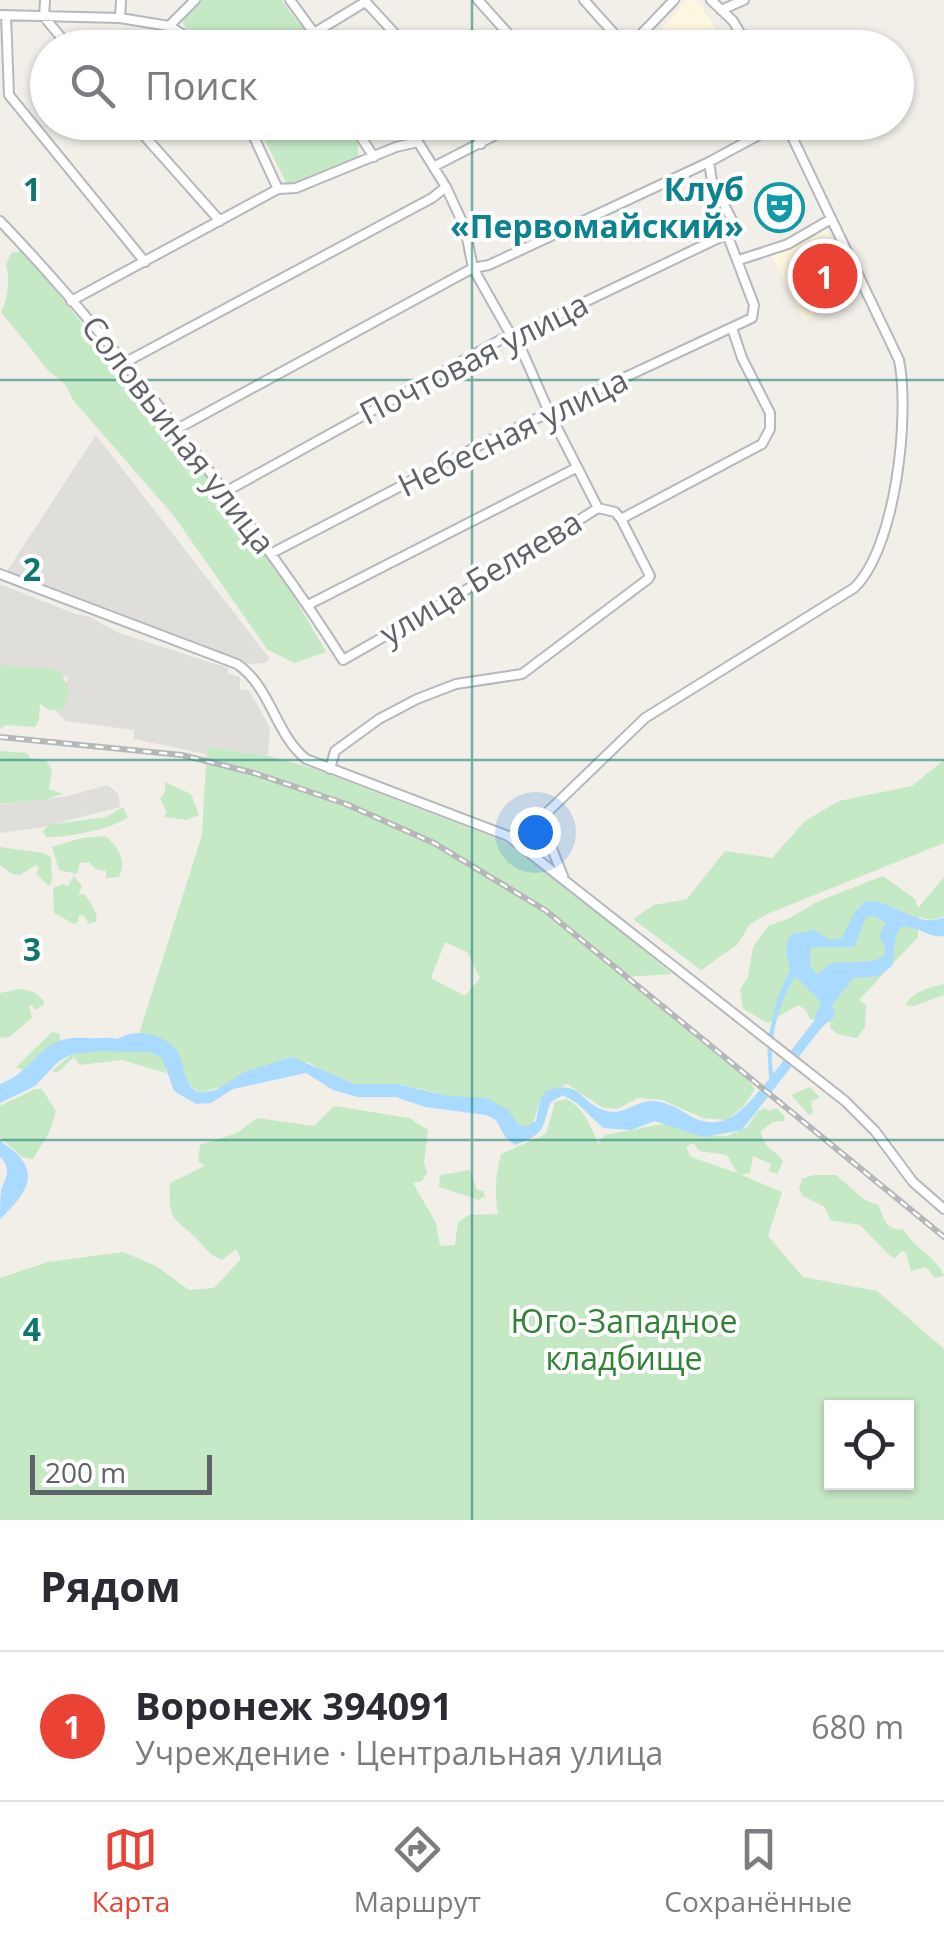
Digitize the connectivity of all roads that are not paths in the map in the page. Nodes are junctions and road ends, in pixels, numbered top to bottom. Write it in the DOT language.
graph roads {
  1 [pos="45,0"];
  2 [pos="121,0"];
  3 [pos="195,0"];
  4 [pos="290,0"];
  5 [pos="478,0"];
  6 [pos="584,0"];
  7 [pos="674,0"];
  8 [pos="711,0"];
  9 [pos="744,0"];
  10 [pos="364,1"];
  11 [pos="721,10"];
  12 [pos="3,15"];
  13 [pos="44,17"];
  14 [pos="120,18"];
  15 [pos="169,26"];
  16 [pos="55,30"];
  17 [pos="176,30"];
  18 [pos="312,30"];
  19 [pos="317,30"];
  20 [pos="391,30"];
  21 [pos="505,30"];
  22 [pos="611,30"];
  23 [pos="645,30"];
  24 [pos="736,30"];
  25 [pos="30,121"];
  26 [pos="46,140"];
  27 [pos="148,140"];
  28 [pos="255,140"];
  29 [pos="363,140"];
  30 [pos="479,140"];
  31 [pos="488,140"];
  32 [pos="750,140"];
  33 [pos="793,140"];
  34 [pos="481,144"];
  35 [pos="374,157"];
  36 [pos="709,162"];
  37 [pos="435,166"];
  38 [pos="446,187"];
  39 [pos="278,189"];
  40 [pos="831,219"];
  41 [pos="0,221"];
  42 [pos="220,221"];
  43 [pos="727,234"];
  44 [pos="740,260"];
  45 [pos="145,262"];
  46 [pos="474,268"];
  47 [pos="72,301"];
  48 [pos="732,328"];
  49 [pos="512,334"];
  50 [pos="124,364"];
  51 [pos="549,412"];
  52 [pos="177,429"];
  53 [pos="576,468"];
  54 [pos="225,492"];
  55 [pos="598,508"];
  56 [pos="621,519"];
  57 [pos="272,553"];
  58 [pos="0,574"];
  59 [pos="308,605"];
  60 [pos="343,660"];
  61 [pos="330,769"];
  62 [pos="546,814"];
  63 [pos="508,836"];
  64 [pos="564,878"];
  65 [pos="944,1209"];
  1 -- 13 [label="street"];
  2 -- 14 [label="street"];
  3 -- 15 [label="street"];
  4 -- 18 [label="street"];
  5 -- 21 [label="street"];
  6 -- 22 [label="street"];
  7 -- 23 [label="street"];
  8 -- 11 [label="street"];
  9 -- 11 [label="street"];
  10 -- 19 [label="street"];
  10 -- 20 [label="street"];
  11 -- 24 [label="street"];
  12 -- 13 [label="street"];
  12 -- 25 [label="street"];
  13 -- 14 [label="street"];
  13 -- 16 [label="street"];
  14 -- 15 [label="street"];
  15 -- 17 [label="street"];
  26 -- 45 [label="street"];
  27 -- 42 [label="street"];
  28 -- 39 [label="street"];
  29 -- 35 [label="street"];
  30 -- 34 [label="street"];
  31 -- 34 [label="street"];
  32 -- 36 [label="street"];
  33 -- 40 [label="street"];
  34 -- 37 [label="street"];
  35 -- 37 [label="street"];
  35 -- 39 [label="street"];
  36 -- 43 [label="street"];
  36 -- 46 [label="street"];
  37 -- 38 [label="street"];
  38 -- 46 [label="street"];
  38 -- 50 [label="street"];
  39 -- 42 [label="street"];
  40 -- 44 [label="street"];
  40 -- 62 [label="street"];
  41 -- 47 [label="street, Соловьиная улица"];
  42 -- 45 [label="street"];
  43 -- 44 [label="street"];
  43 -- 49 [label="street, Почтовая улица"];
  44 -- 48 [label="street, Небесная улица"];
  45 -- 47 [label="street"];
  46 -- 49 [label="street"];
  46 -- 52 [label="street"];
  47 -- 50 [label="street, Соловьиная улица"];
  48 -- 51 [label="street, Небесная улица"];
  48 -- 56 [label="street, улица Беляева"];
  49 -- 51 [label="street"];
  49 -- 54 [label="street, Почтовая улица"];
  50 -- 52 [label="street, Соловьиная улица"];
  51 -- 53 [label="street"];
  51 -- 57 [label="street, Небесная улица"];
  52 -- 54 [label="street, Соловьиная улица"];
  53 -- 55 [label="street"];
  53 -- 59 [label="street"];
  54 -- 57 [label="street, Соловьиная улица"];
  55 -- 56 [label="street, улица Беляева"];
  55 -- 60 [label="street, улица Беляева"];
  56 -- 61 [label="street"];
  57 -- 59 [label="street, Соловьиная улица"];
  58 -- 61 [label="street"];
  59 -- 60 [label="street, Соловьиная улица"];
  61 -- 63 [label="street"];
  62 -- 63 [label="street"];
  62 -- 64 [label="street"];
  63 -- 64 [label="street"];
  64 -- 65 [label="street"];
}
